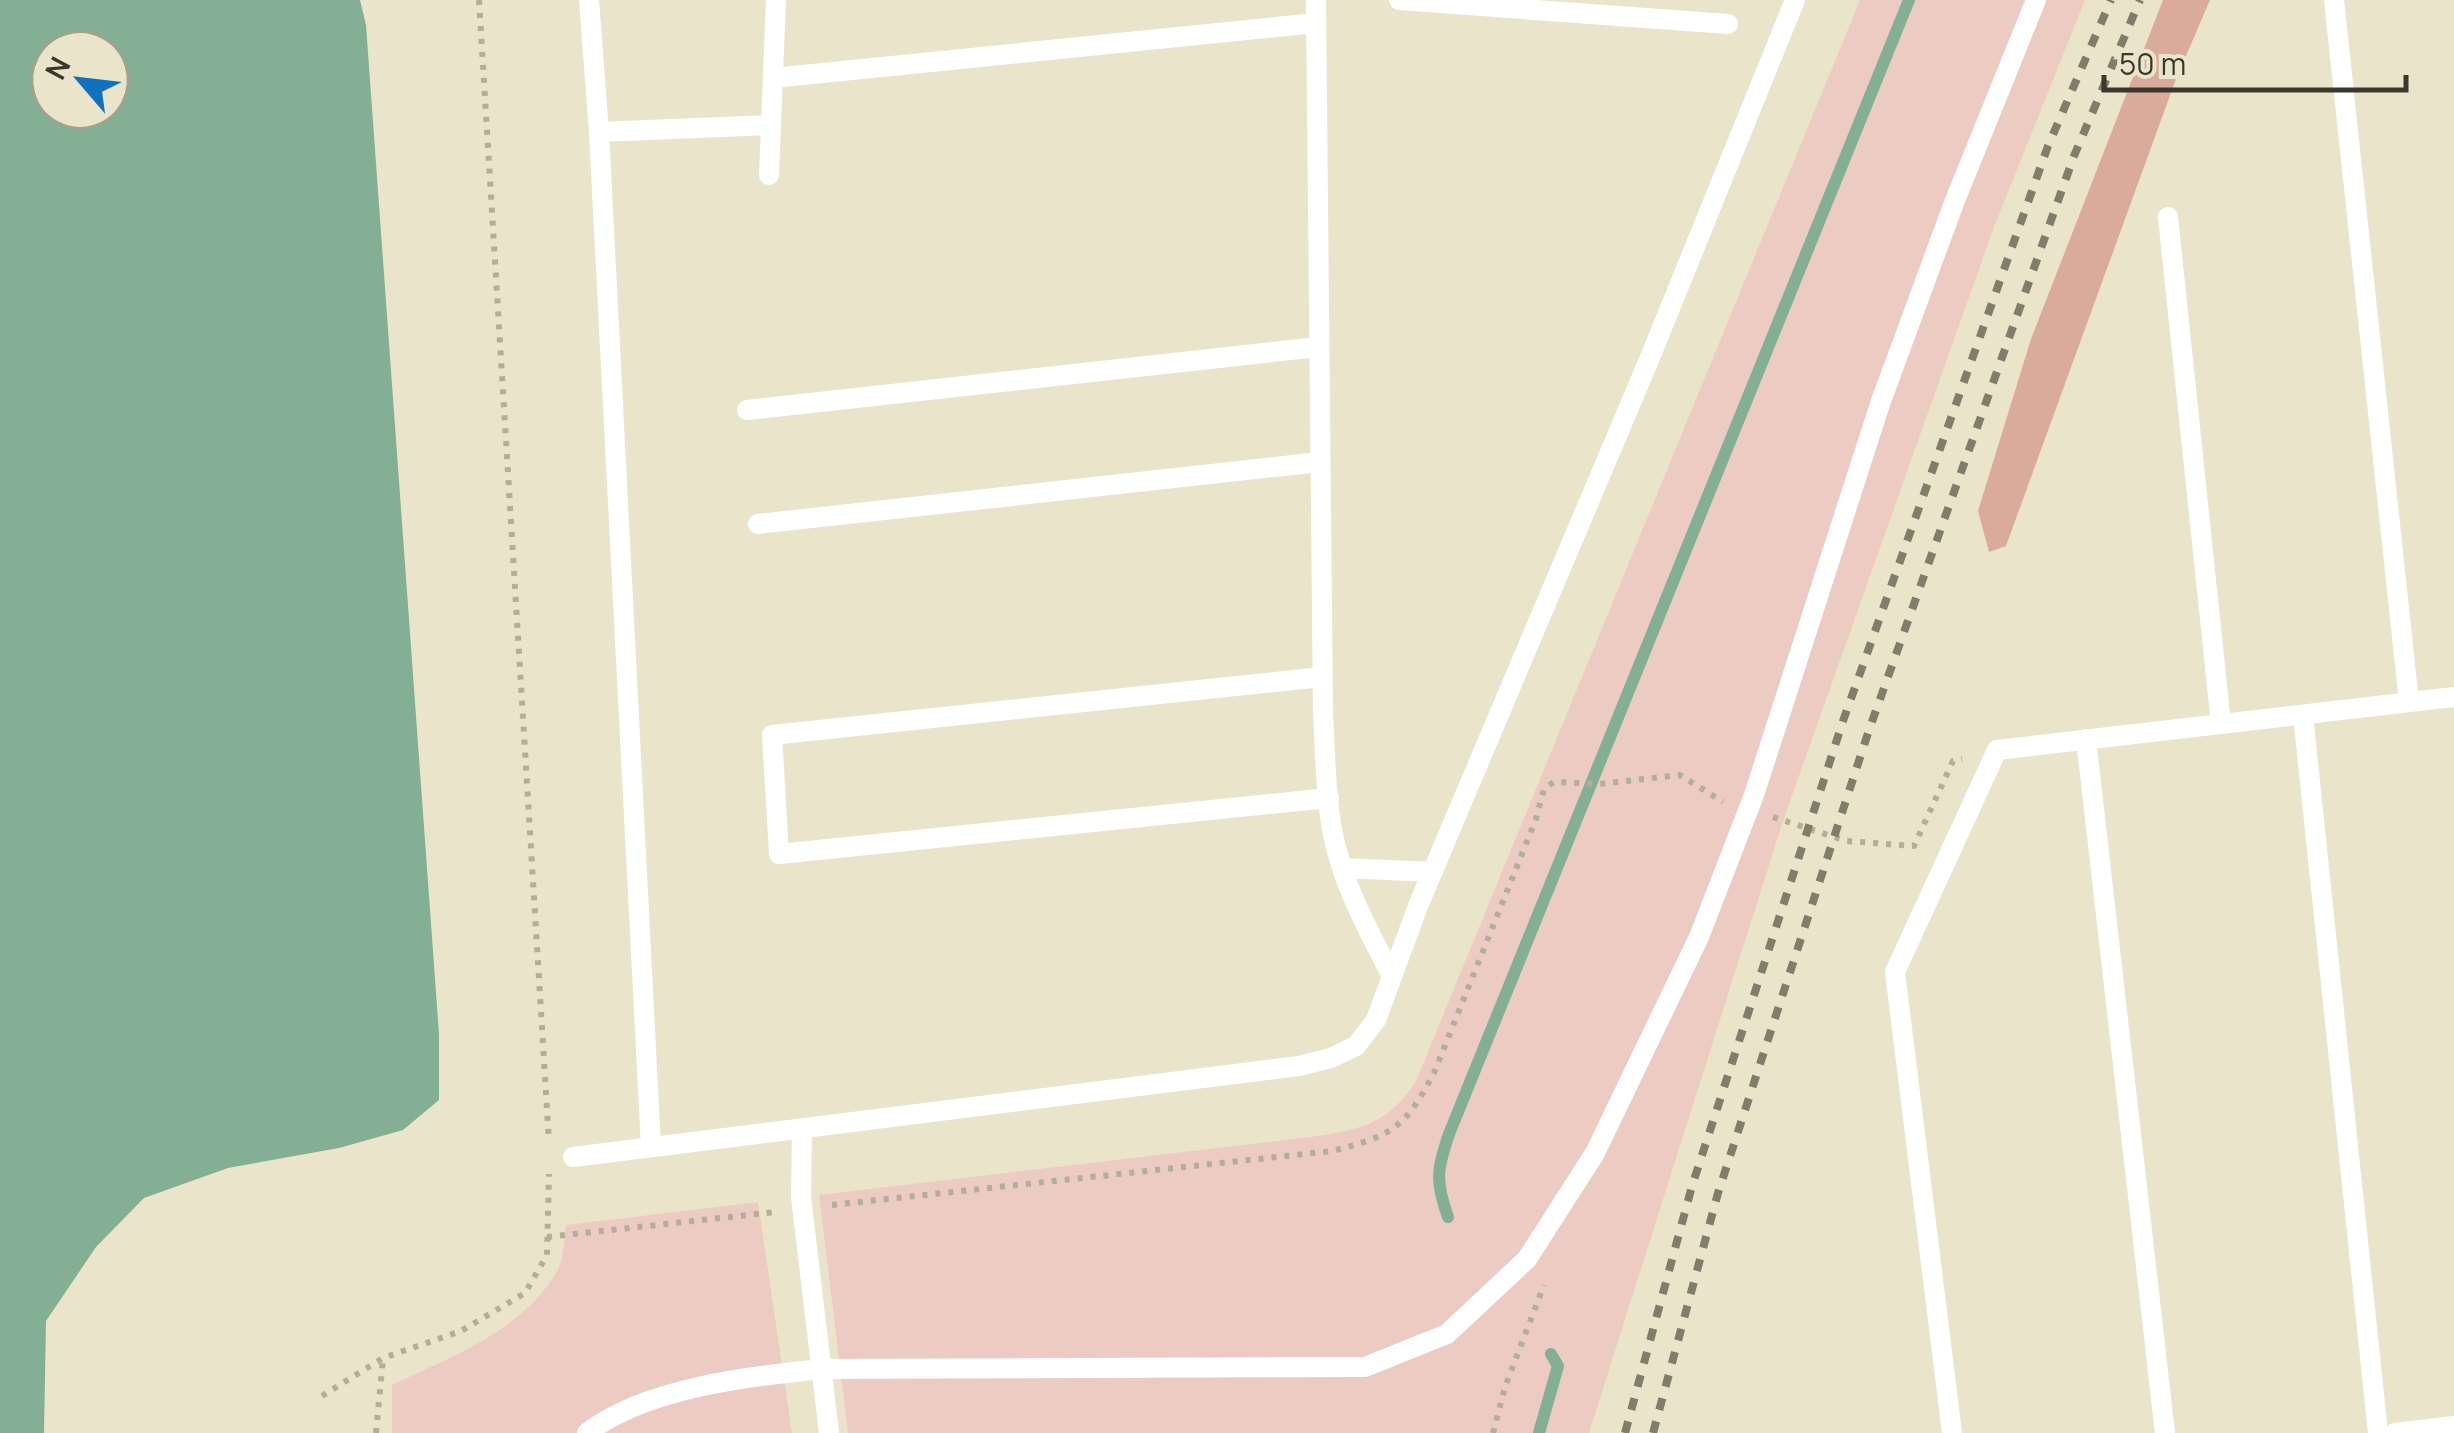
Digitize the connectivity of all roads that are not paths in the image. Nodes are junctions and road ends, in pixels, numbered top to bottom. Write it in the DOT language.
graph roads {
  1 [pos="589,0"];
  2 [pos="776,0"];
  3 [pos="1316,0"];
  4 [pos="1399,0"];
  5 [pos="1795,0"];
  6 [pos="2036,0"];
  7 [pos="2334,0"];
  8 [pos="1316,23"];
  9 [pos="1728,24"];
  10 [pos="772,78"];
  11 [pos="770,125"];
  12 [pos="599,132"];
  13 [pos="768,174"];
  14 [pos="2168,217"];
  15 [pos="1318,347"];
  16 [pos="747,410"];
  17 [pos="1320,462"];
  18 [pos="758,524"];
  19 [pos="1322,677"];
  20 [pos="2454,697"];
  21 [pos="2409,702"];
  22 [pos="2303,715"];
  23 [pos="2221,724"];
  24 [pos="2086,740"];
  25 [pos="1329,798"];
  26 [pos="1342,868"];
  27 [pos="1433,872"];
  28 [pos="1392,976"];
  29 [pos="802,1128"];
  30 [pos="651,1147"];
  31 [pos="573,1156"];
  32 [pos="822,1369"];
  33 [pos="2454,1426"];
  34 [pos="587,1433"];
  35 [pos="830,1433"];
  36 [pos="1952,1433"];
  37 [pos="2164,1433"];
  38 [pos="2378,1433"];
  39 [pos="2395,1433"];
  1 -- 12 [label="lane"];
  2 -- 10 [label="lane"];
  3 -- 8 [label="lane"];
  4 -- 9 [label="lane"];
  5 -- 27 [label="lane"];
  6 -- 32 [label="lane"];
  7 -- 21 [label="lane"];
  8 -- 10 [label="lane"];
  8 -- 15 [label="lane"];
  10 -- 11 [label="lane"];
  11 -- 12 [label="lane"];
  11 -- 13 [label="lane"];
  12 -- 30 [label="lane"];
  14 -- 23 [label="lane"];
  15 -- 16 [label="lane"];
  15 -- 17 [label="lane"];
  17 -- 18 [label="lane"];
  17 -- 19 [label="lane"];
  19 -- 25 [label="lane"];
  19 -- 25 [label="lane"];
  20 -- 21 [label="lane"];
  21 -- 22 [label="lane"];
  22 -- 23 [label="lane"];
  22 -- 38 [label="lane"];
  23 -- 24 [label="lane"];
  24 -- 36 [label="lane"];
  24 -- 37 [label="lane"];
  25 -- 26 [label="lane"];
  26 -- 27 [label="lane"];
  26 -- 28 [label="lane"];
  27 -- 28 [label="lane"];
  28 -- 29 [label="lane"];
  29 -- 30 [label="lane"];
  29 -- 32 [label="lane"];
  30 -- 31 [label="lane"];
  32 -- 34 [label="lane"];
  32 -- 35 [label="lane"];
  33 -- 39 [label="lane"];
}
